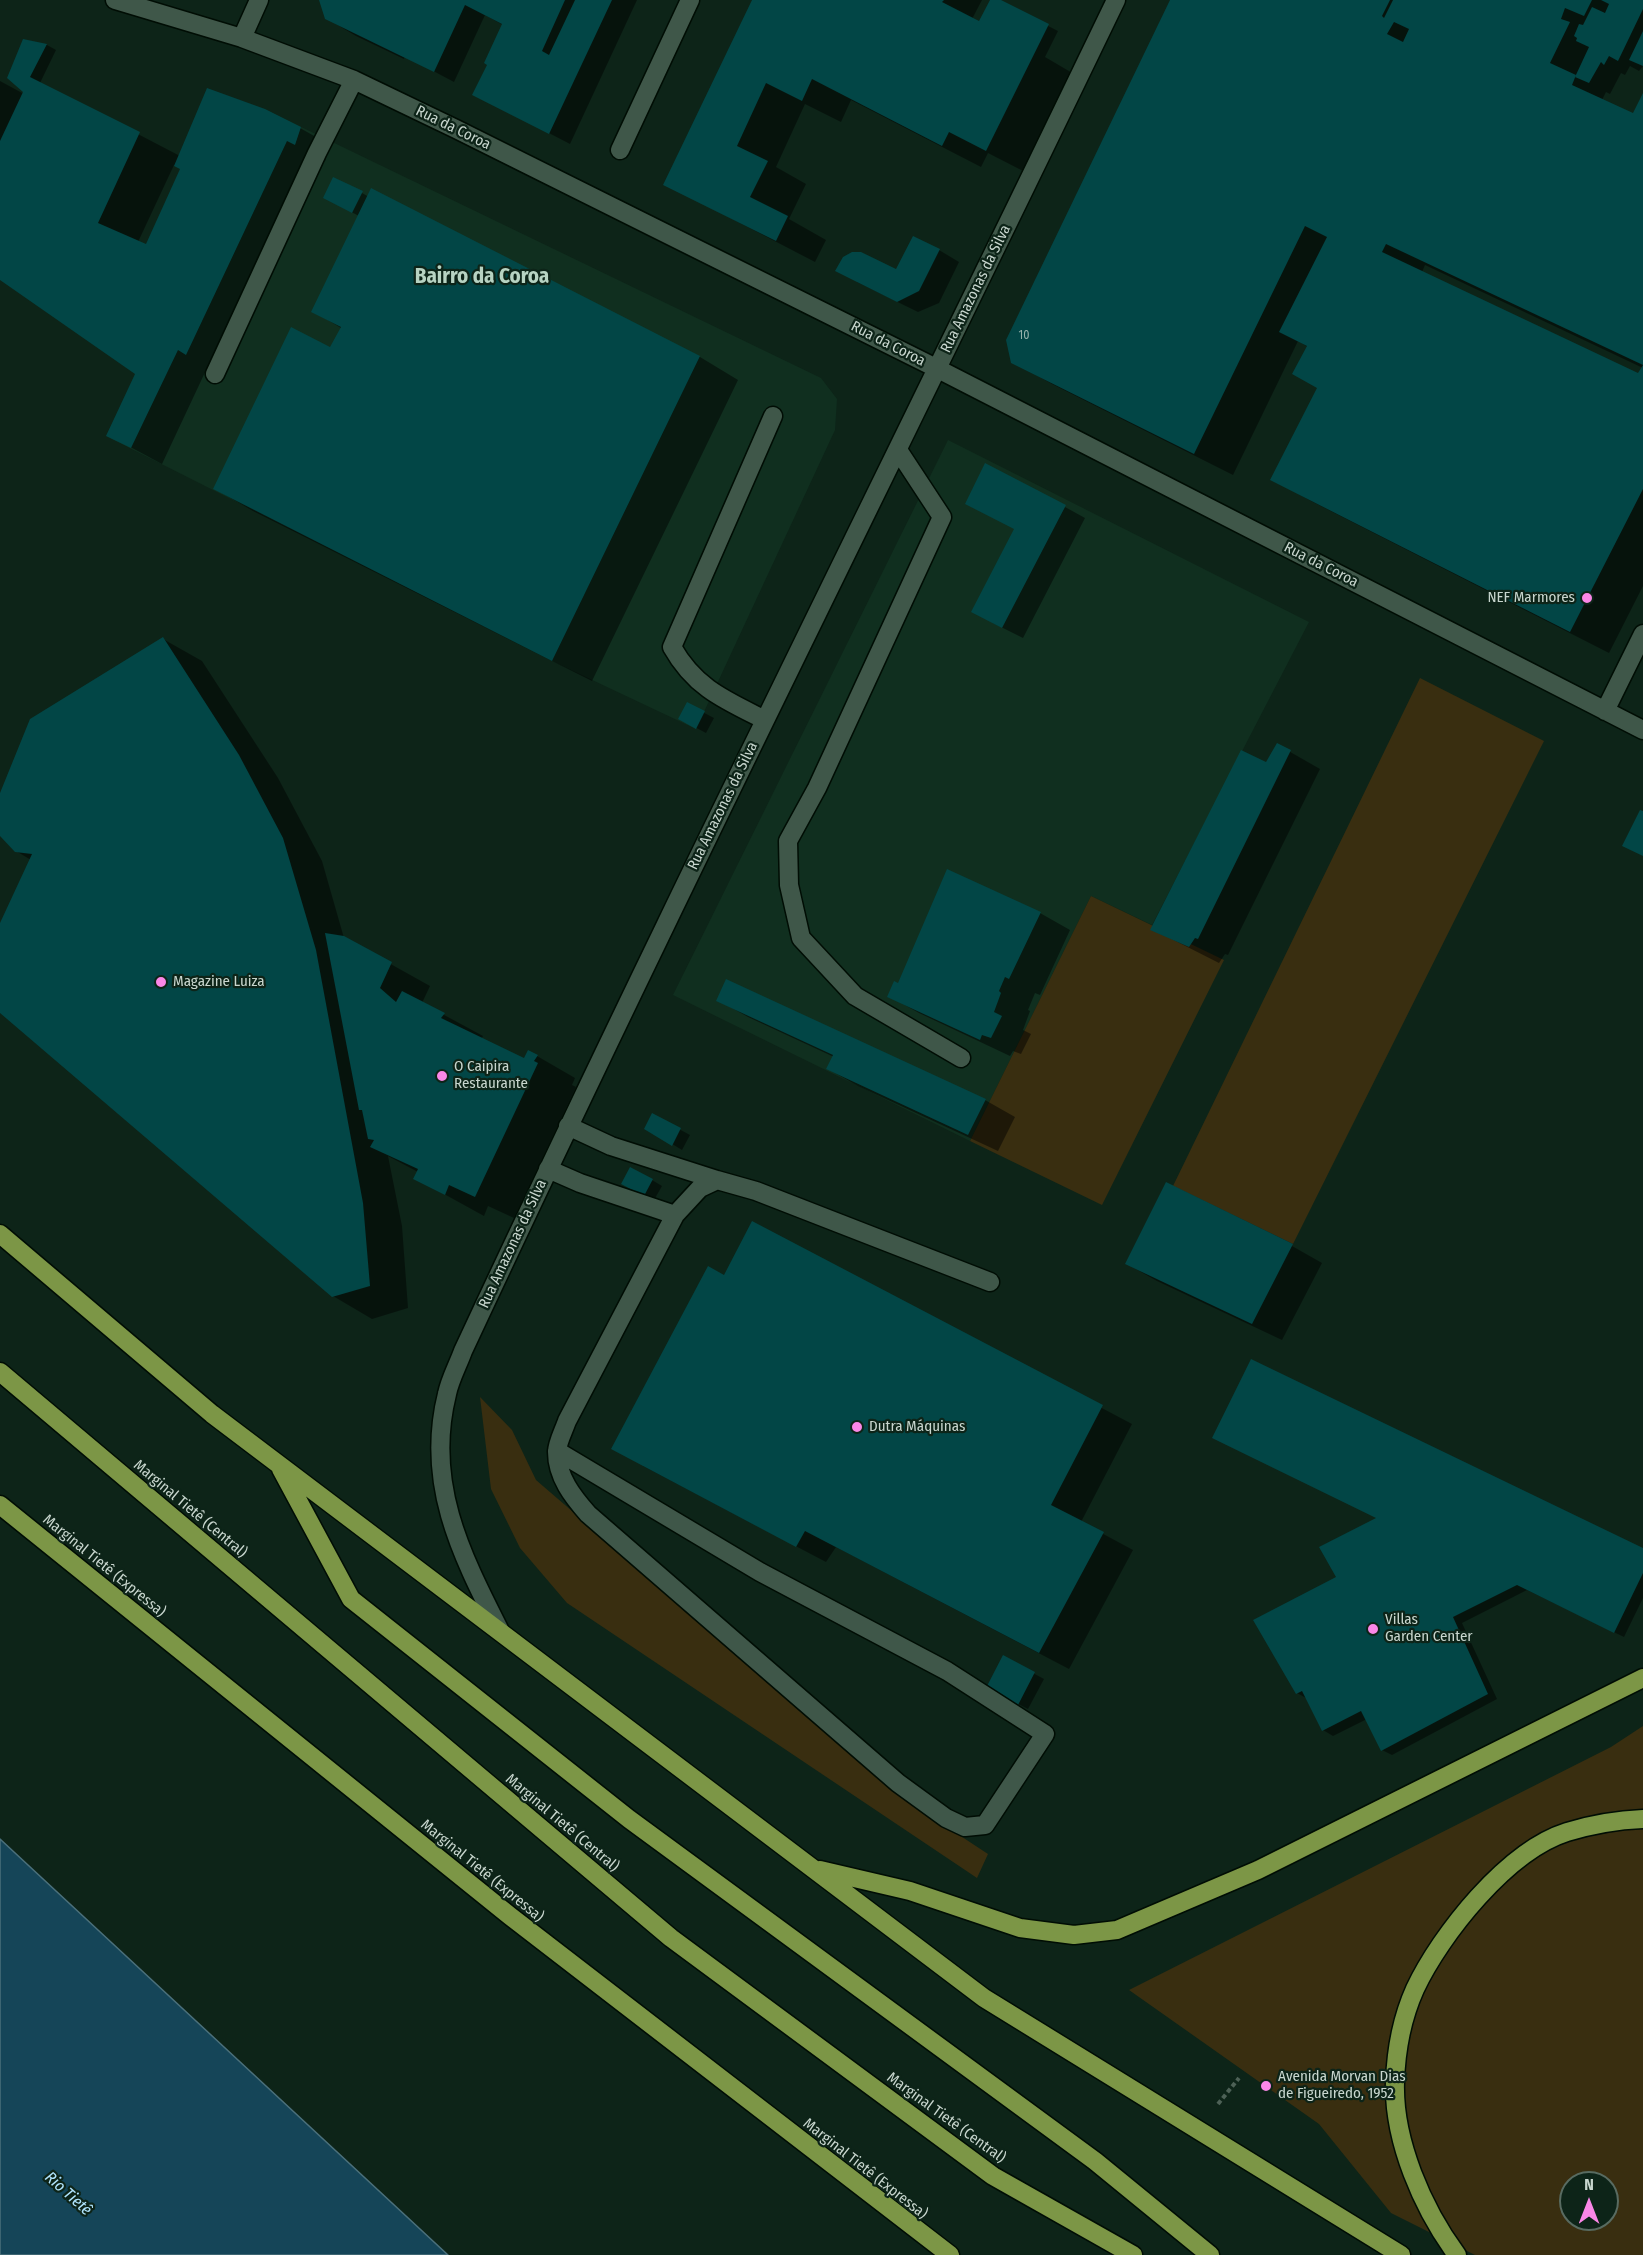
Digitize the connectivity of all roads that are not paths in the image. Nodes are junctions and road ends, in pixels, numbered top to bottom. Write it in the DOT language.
graph roads {
  1 [pos="115,0"];
  2 [pos="259,0"];
  3 [pos="690,0"];
  4 [pos="1116,0"];
  5 [pos="242,38"];
  6 [pos="354,80"];
  7 [pos="620,150"];
  8 [pos="938,369"];
  9 [pos="215,374"];
  10 [pos="774,416"];
  11 [pos="898,450"];
  12 [pos="1643,634"];
  13 [pos="1605,711"];
  14 [pos="765,720"];
  15 [pos="1643,730"];
  16 [pos="961,1058"];
  17 [pos="568,1126"];
  18 [pos="548,1169"];
  19 [pos="717,1180"];
  20 [pos="675,1215"];
  21 [pos="0,1234"];
  22 [pos="990,1282"];
  23 [pos="0,1372"];
  24 [pos="556,1451"];
  25 [pos="277,1463"];
  26 [pos="0,1504"];
  27 [pos="499,1629"];
  28 [pos="1643,1678"];
  29 [pos="1643,1819"];
  30 [pos="813,1868"];
  31 [pos="950,2255"];
  32 [pos="1133,2255"];
  33 [pos="1210,2255"];
  34 [pos="1401,2255"];
  35 [pos="1457,2255"];
  1 -- 5 [label="street, Rua da Coroa"];
  2 -- 5 [label="street"];
  3 -- 7 [label="street"];
  4 -- 8 [label="street, Rua Amazonas da Silva"];
  5 -- 6 [label="street, Rua da Coroa"];
  6 -- 8 [label="street, Rua da Coroa"];
  6 -- 9 [label="street"];
  8 -- 11 [label="street, Rua Amazonas da Silva"];
  8 -- 13 [label="street, Rua da Coroa"];
  10 -- 14 [label="street"];
  11 -- 14 [label="street, Rua Amazonas da Silva"];
  11 -- 16 [label="street"];
  12 -- 13 [label="street"];
  13 -- 15 [label="street, Rua da Coroa"];
  14 -- 17 [label="street, Rua Amazonas da Silva"];
  17 -- 18 [label="street, Rua Amazonas da Silva"];
  17 -- 19 [label="street"];
  18 -- 20 [label="street"];
  18 -- 27 [label="street, Rua Amazonas da Silva"];
  19 -- 20 [label="street"];
  19 -- 22 [label="street"];
  20 -- 24 [label="street"];
  21 -- 25 [label="highway"];
  23 -- 32 [label="highway, Marginal Tietê (Central)"];
  24 -- 24 [label="street"];
  25 -- 27 [label="highway"];
  25 -- 33 [label="highway"];
  26 -- 31 [label="highway, Marginal Tietê (Expressa)"];
  27 -- 30 [label="highway"];
  28 -- 30 [label="highway"];
  29 -- 35 [label="highway"];
  30 -- 34 [label="highway"];
}
